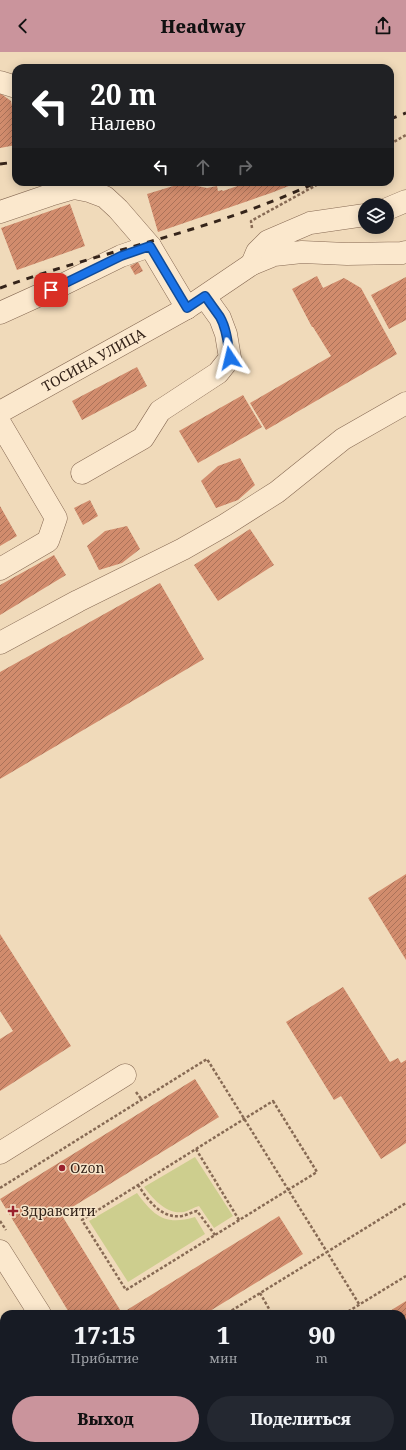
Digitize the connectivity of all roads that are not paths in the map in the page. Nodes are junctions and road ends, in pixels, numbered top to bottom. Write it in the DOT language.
graph roads {
  1 [pos="0,82"];
  2 [pos="12,86"];
  3 [pos="406,201"];
  4 [pos="394,206"];
  5 [pos="0,212"];
  6 [pos="358,216"];
  7 [pos="150,246"];
  8 [pos="406,252"];
  9 [pos="254,258"];
  10 [pos="196,302"];
  11 [pos="0,313"];
  12 [pos="406,403"];
  13 [pos="0,412"];
  14 [pos="0,423"];
  15 [pos="82,473"];
  16 [pos="0,569"];
  17 [pos="0,642"];
  18 [pos="125,1075"];
  19 [pos="0,1153"];
  20 [pos="0,1251"];
  21 [pos="37,1310"];
  1 -- 2 [label="street"];
  3 -- 4 [label="street"];
  5 -- 7 [label="street"];
  6 -- 9 [label="street"];
  7 -- 10 [label="street"];
  7 -- 11 [label="street"];
  8 -- 9 [label="street"];
  9 -- 10 [label="street, ТОСИНА УЛИЦА"];
  10 -- 13 [label="street, ТОСИНА УЛИЦА"];
  10 -- 15 [label="street"];
  12 -- 17 [label="street"];
  14 -- 16 [label="street"];
  18 -- 19 [label="street"];
  20 -- 21 [label="street"];
}
